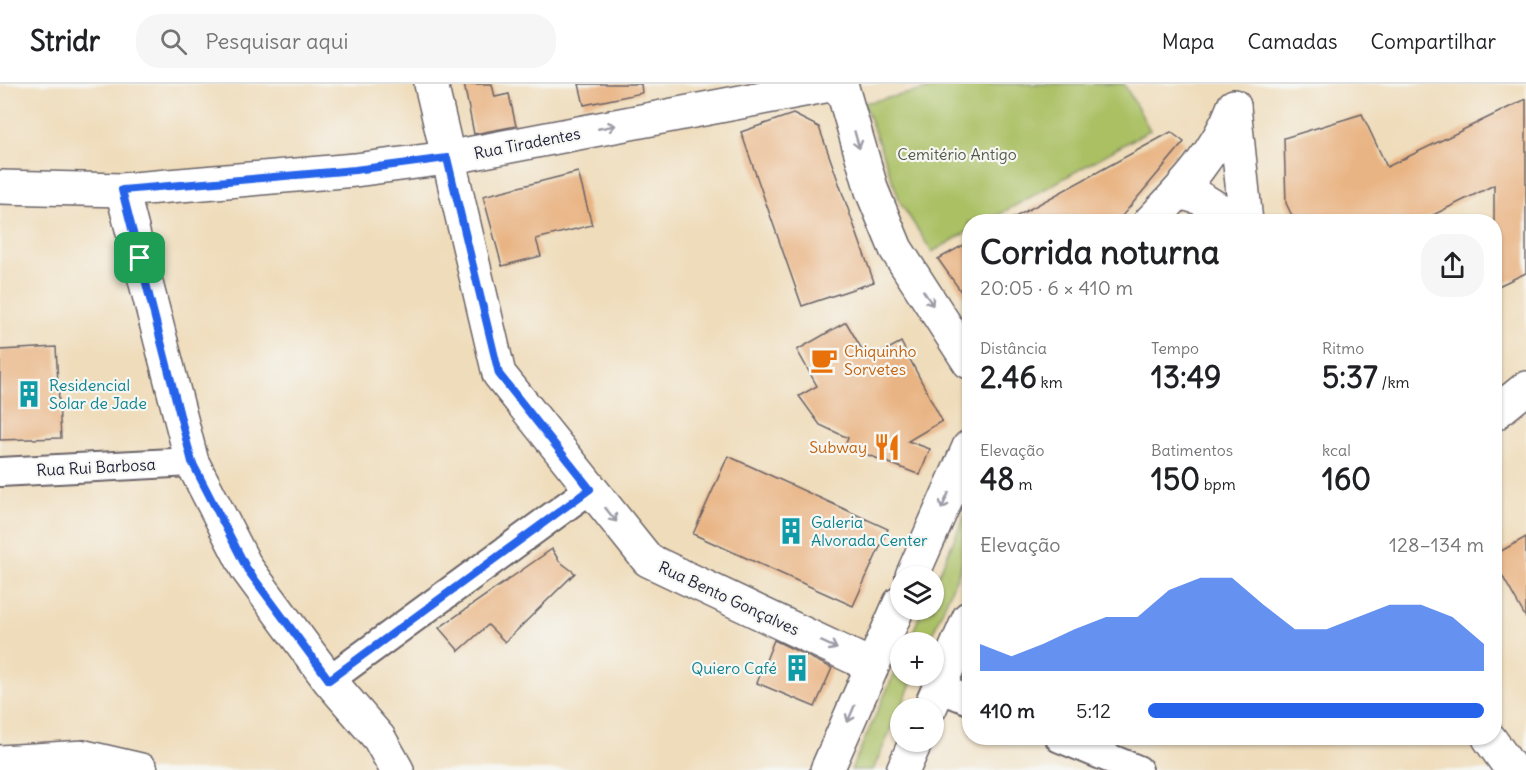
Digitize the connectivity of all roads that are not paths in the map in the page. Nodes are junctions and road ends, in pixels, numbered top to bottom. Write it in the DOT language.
graph roads {
  1 [pos="431,84"];
  2 [pos="835,84"];
  3 [pos="842,84"];
  4 [pos="1234,107"];
  5 [pos="447,158"];
  6 [pos="0,187"];
  7 [pos="122,190"];
  8 [pos="1189,196"];
  9 [pos="1162,214"];
  10 [pos="1224,214"];
  11 [pos="1245,214"];
  12 [pos="962,351"];
  13 [pos="1526,388"];
  14 [pos="1502,408"];
  15 [pos="192,462"];
  16 [pos="962,463"];
  17 [pos="0,472"];
  18 [pos="590,489"];
  19 [pos="916,566"];
  20 [pos="892,620"];
  21 [pos="962,634"];
  22 [pos="872,666"];
  23 [pos="329,680"];
  24 [pos="934,698"];
  25 [pos="944,699"];
  26 [pos="962,700"];
  27 [pos="1077,745"];
  28 [pos="1494,745"];
  29 [pos="910,752"];
  30 [pos="0,762"];
  31 [pos="141,770"];
  32 [pos="397,770"];
  33 [pos="827,770"];
  34 [pos="903,770"];
  35 [pos="1138,770"];
  36 [pos="1512,770"];
  1 -- 5 [label="main road, Rua Bento Gonçalves"];
  5 -- 2 [label="main road, Rua Tiradentes, one-way"];
  3 -- 12 [label="main road, one-way"];
  4 -- 8 [label="main road"];
  4 -- 11 [label="main road"];
  5 -- 7 [label="main road, Rua Tiradentes"];
  5 -- 18 [label="main road, Rua Bento Gonçalves"];
  6 -- 7 [label="main road, Rua Tiradentes"];
  7 -- 15 [label="main road"];
  8 -- 9 [label="main road"];
  8 -- 10 [label="main road"];
  13 -- 14 [label="main road"];
  15 -- 17 [label="street, Rua Rui Barbosa"];
  15 -- 23 [label="main road"];
  16 -- 19 [label="main road, one-way"];
  18 -- 22 [label="main road, Rua Bento Gonçalves, one-way"];
  18 -- 23 [label="street"];
  20 -- 22 [label="main road"];
  21 -- 24 [label="main road"];
  22 -- 33 [label="main road, one-way"];
  23 -- 32 [label="main road"];
  25 -- 26 [label="street"];
  27 -- 35 [label="street"];
  28 -- 36 [label="main road"];
  29 -- 34 [label="main road"];
  30 -- 31 [label="main road"];
}
